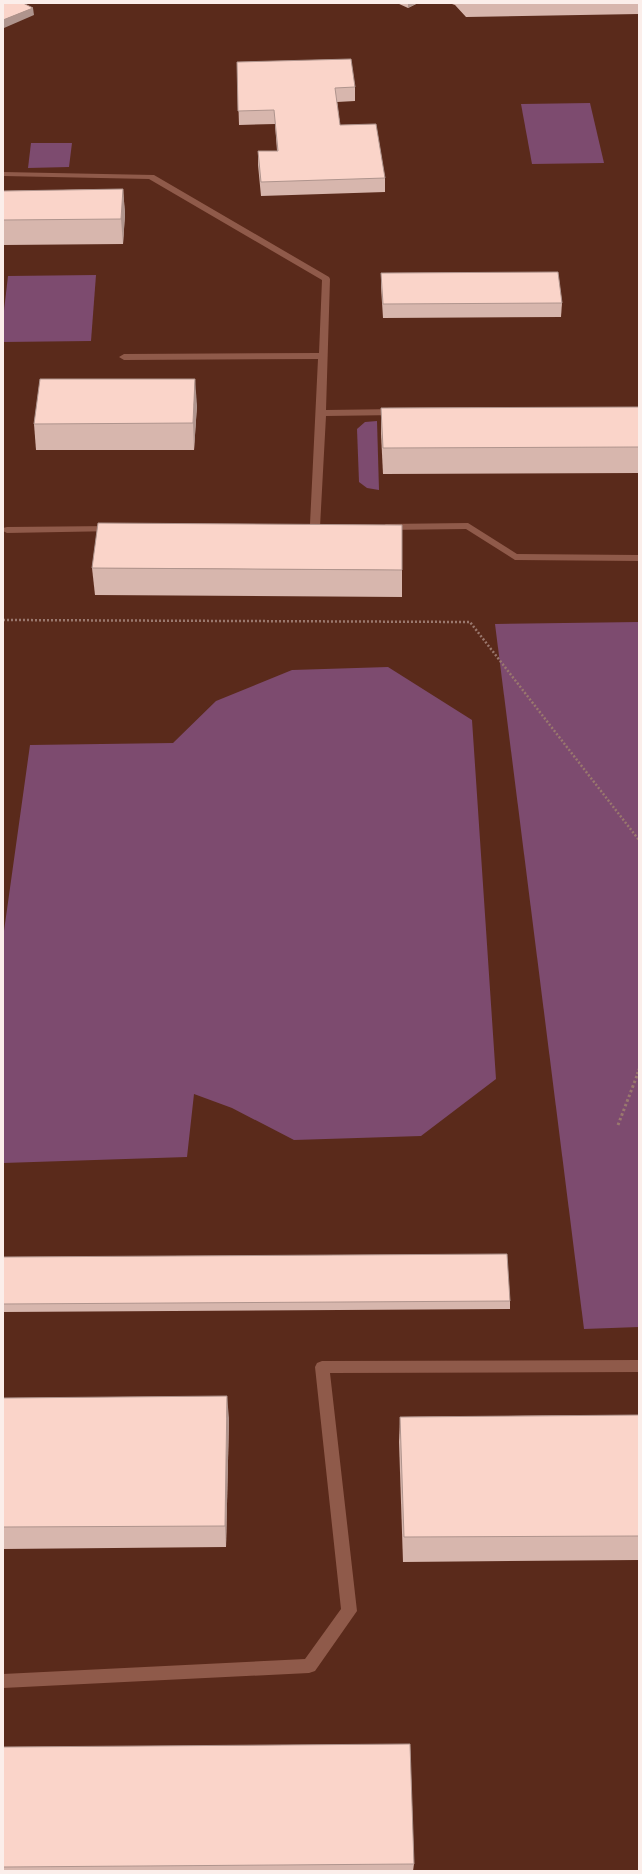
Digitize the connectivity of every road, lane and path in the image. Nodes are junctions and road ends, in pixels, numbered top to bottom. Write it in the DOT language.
graph roads {
  1 [pos="3,174"];
  2 [pos="324,356"];
  3 [pos="124,357"];
  4 [pos="406,412"];
  5 [pos="321,413"];
  6 [pos="376,527"];
  7 [pos="291,528"];
  8 [pos="125,529"];
  9 [pos="7,530"];
  10 [pos="639,558"];
  11 [pos="3,620"];
  12 [pos="639,840"];
  13 [pos="639,1070"];
  14 [pos="618,1124"];
  15 [pos="639,1366"];
  16 [pos="3,1681"];
  1 -- 2 [label="lane"];
  2 -- 3 [label="lane"];
  2 -- 5 [label="lane"];
  4 -- 5 [label="lane"];
  5 -- 7 [label="lane"];
  6 -- 10 [label="lane"];
  8 -- 9 [label="lane"];
  11 -- 12 [label="path"];
  13 -- 14 [label="path"];
  15 -- 16 [label="lane"];
}
